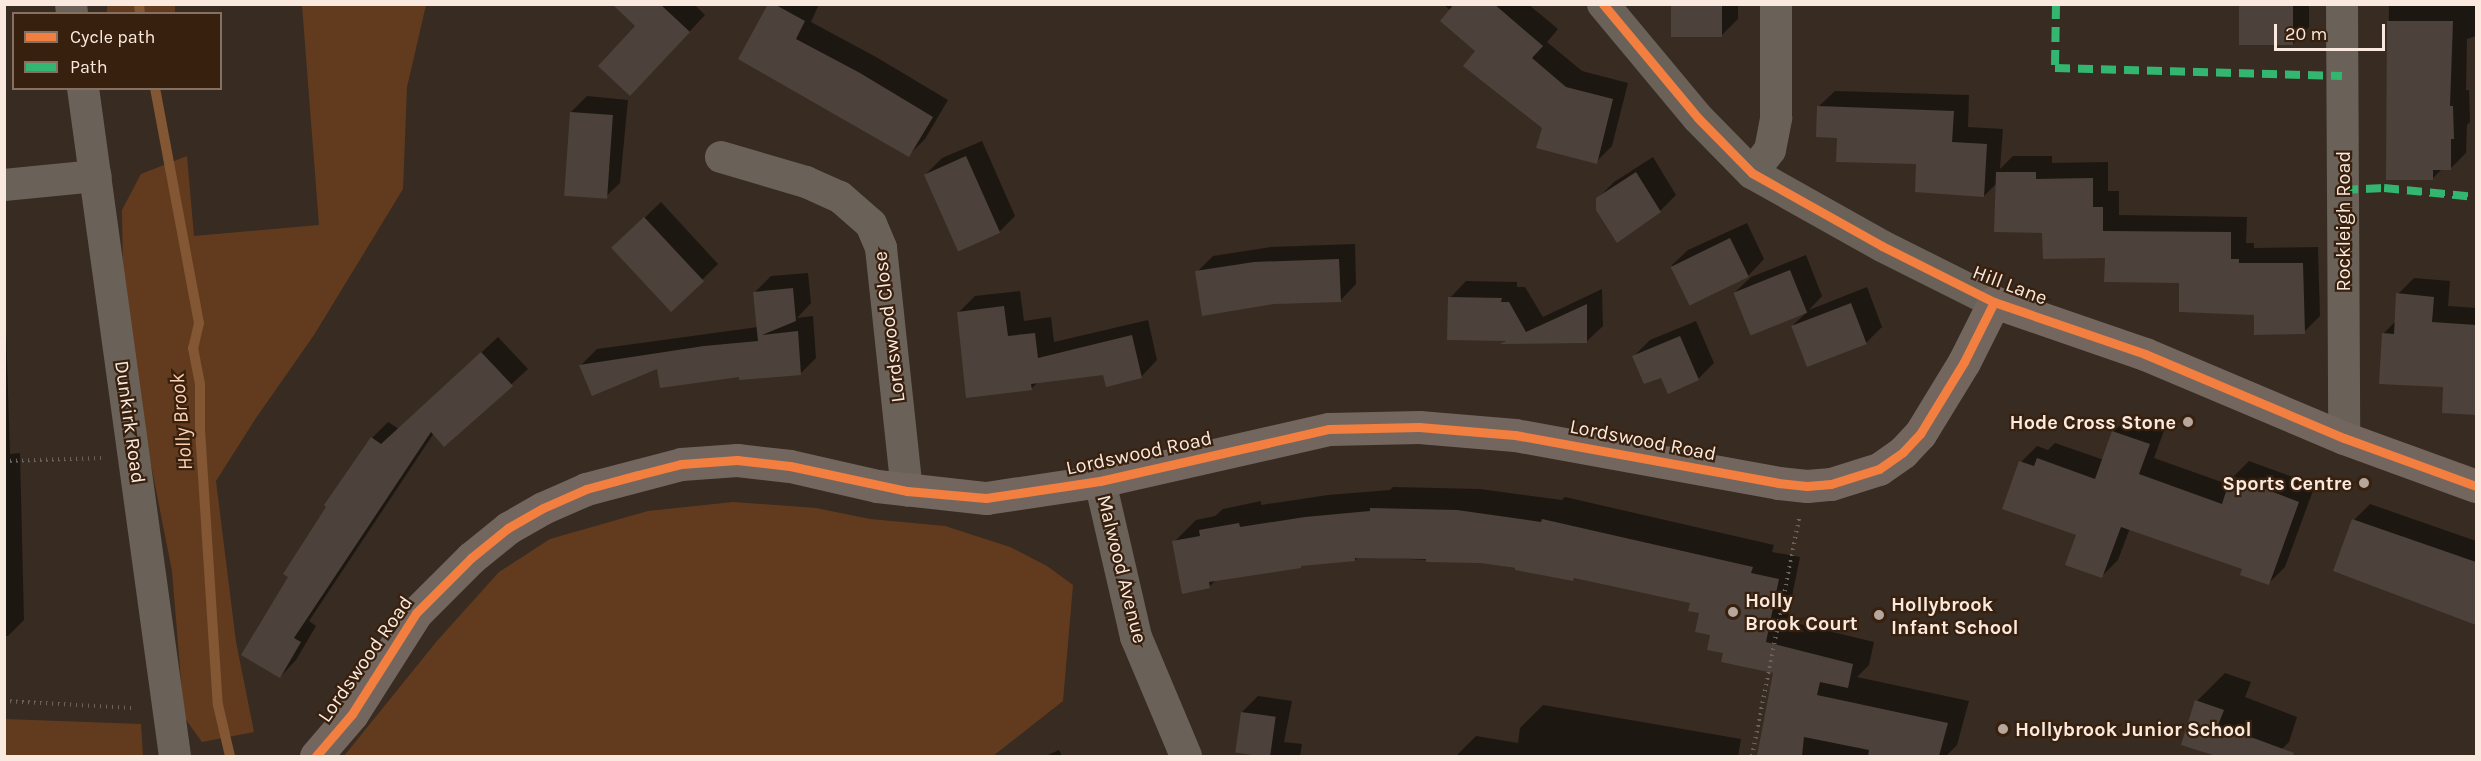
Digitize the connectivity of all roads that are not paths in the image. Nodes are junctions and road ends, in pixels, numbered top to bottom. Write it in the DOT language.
graph roads {
  1 [pos="1603,4"];
  2 [pos="1776,4"];
  3 [pos="2342,4"];
  4 [pos="83,90"];
  5 [pos="721,157"];
  6 [pos="1752,173"];
  7 [pos="96,176"];
  8 [pos="4,185"];
  9 [pos="1994,302"];
  10 [pos="2344,438"];
  11 [pos="1100,481"];
  12 [pos="2476,486"];
  13 [pos="907,491"];
  14 [pos="175,756"];
  15 [pos="316,756"];
  16 [pos="1186,756"];
  1 -- 6 [label="street, Hill Lane"];
  2 -- 6 [label="street"];
  3 -- 10 [label="street, Rockleigh Road"];
  4 -- 7 [label="street, Dunkirk Road"];
  5 -- 13 [label="street, Lordswood Close"];
  6 -- 9 [label="street, Hill Lane"];
  7 -- 8 [label="street"];
  7 -- 14 [label="street, Dunkirk Road"];
  9 -- 10 [label="street, Hill Lane"];
  9 -- 11 [label="street, Lordswood Road"];
  10 -- 12 [label="street, Hill Lane"];
  11 -- 13 [label="street, Lordswood Road"];
  11 -- 16 [label="street, Malwood Avenue"];
  13 -- 15 [label="street, Lordswood Road"];
}
